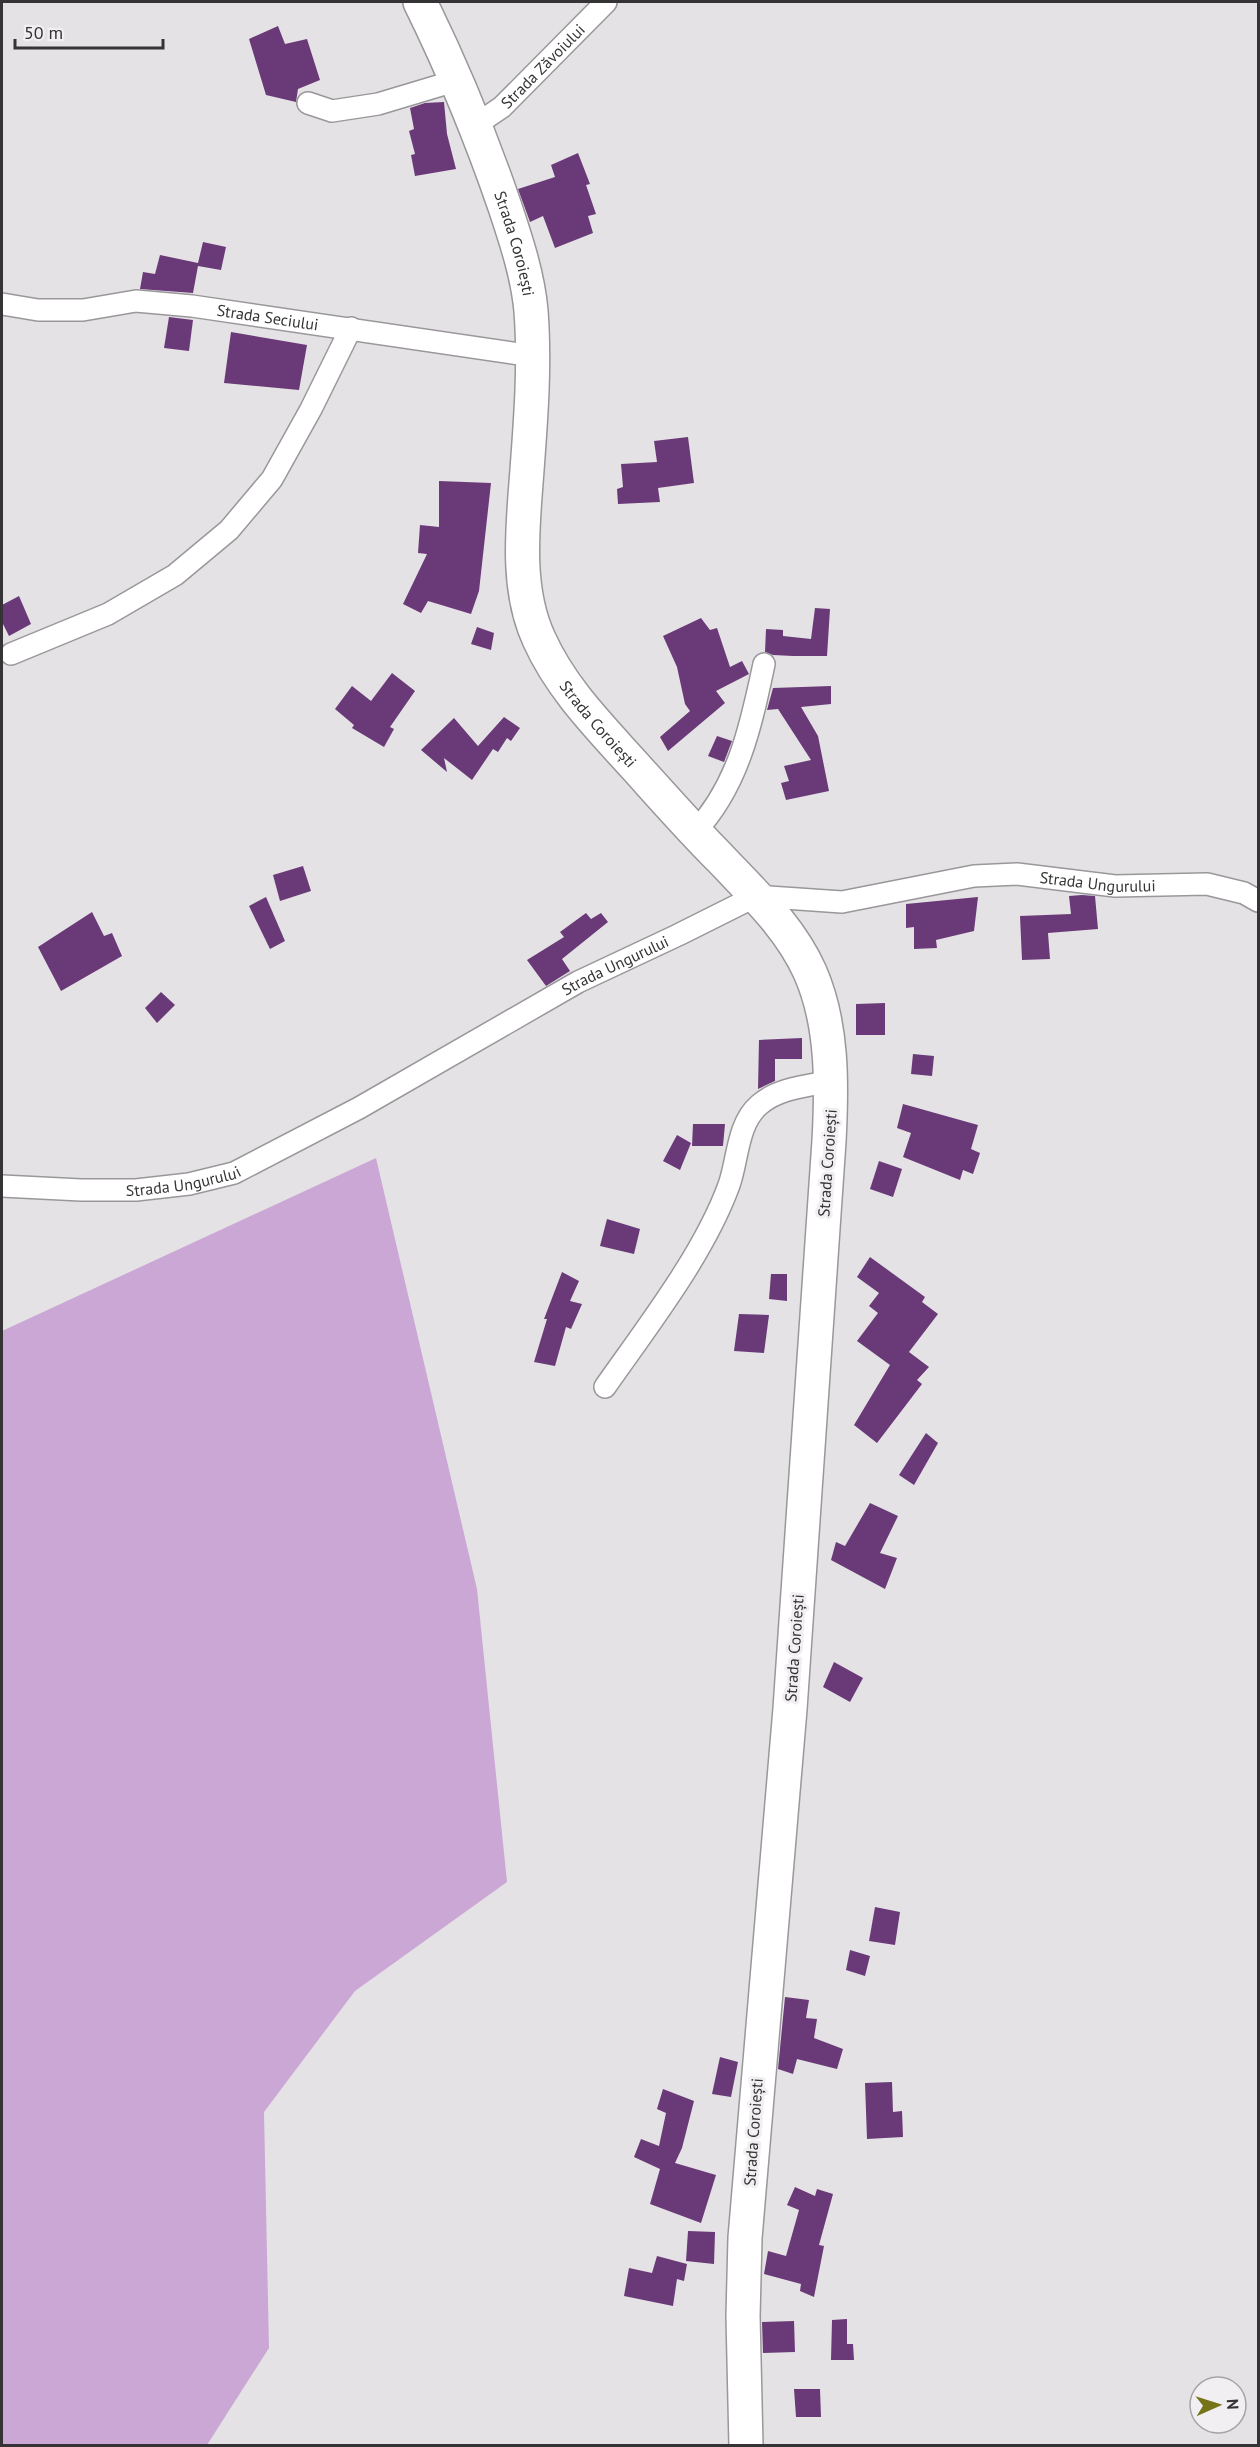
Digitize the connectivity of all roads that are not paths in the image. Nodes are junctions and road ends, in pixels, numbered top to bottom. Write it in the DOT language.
graph roads {
  1 [pos="420,2"];
  2 [pos="606,2"];
  3 [pos="458,80"];
  4 [pos="308,103"];
  5 [pos="477,124"];
  6 [pos="2,304"];
  7 [pos="351,328"];
  8 [pos="533,356"];
  9 [pos="11,654"];
  10 [pos="764,664"];
  11 [pos="694,832"];
  12 [pos="748,887"];
  13 [pos="1258,901"];
  14 [pos="832,1081"];
  15 [pos="2,1186"];
  16 [pos="605,1387"];
  17 [pos="746,2445"];
  1 -- 3 [label="main road, Strada Coroiești"];
  2 -- 5 [label="street, Strada Zăvoiului"];
  3 -- 4 [label="street"];
  3 -- 5 [label="main road, Strada Coroiești"];
  5 -- 8 [label="main road, Strada Coroiești"];
  6 -- 7 [label="street, Strada Seciului"];
  7 -- 8 [label="street, Strada Seciului"];
  7 -- 9 [label="street"];
  8 -- 11 [label="main road, Strada Coroiești"];
  10 -- 11 [label="street"];
  11 -- 12 [label="main road, Strada Coroiești"];
  12 -- 13 [label="street, Strada Ungurului"];
  12 -- 14 [label="main road, Strada Coroiești"];
  12 -- 15 [label="street, Strada Ungurului"];
  14 -- 16 [label="street"];
  14 -- 17 [label="main road, Strada Coroiești"];
}
